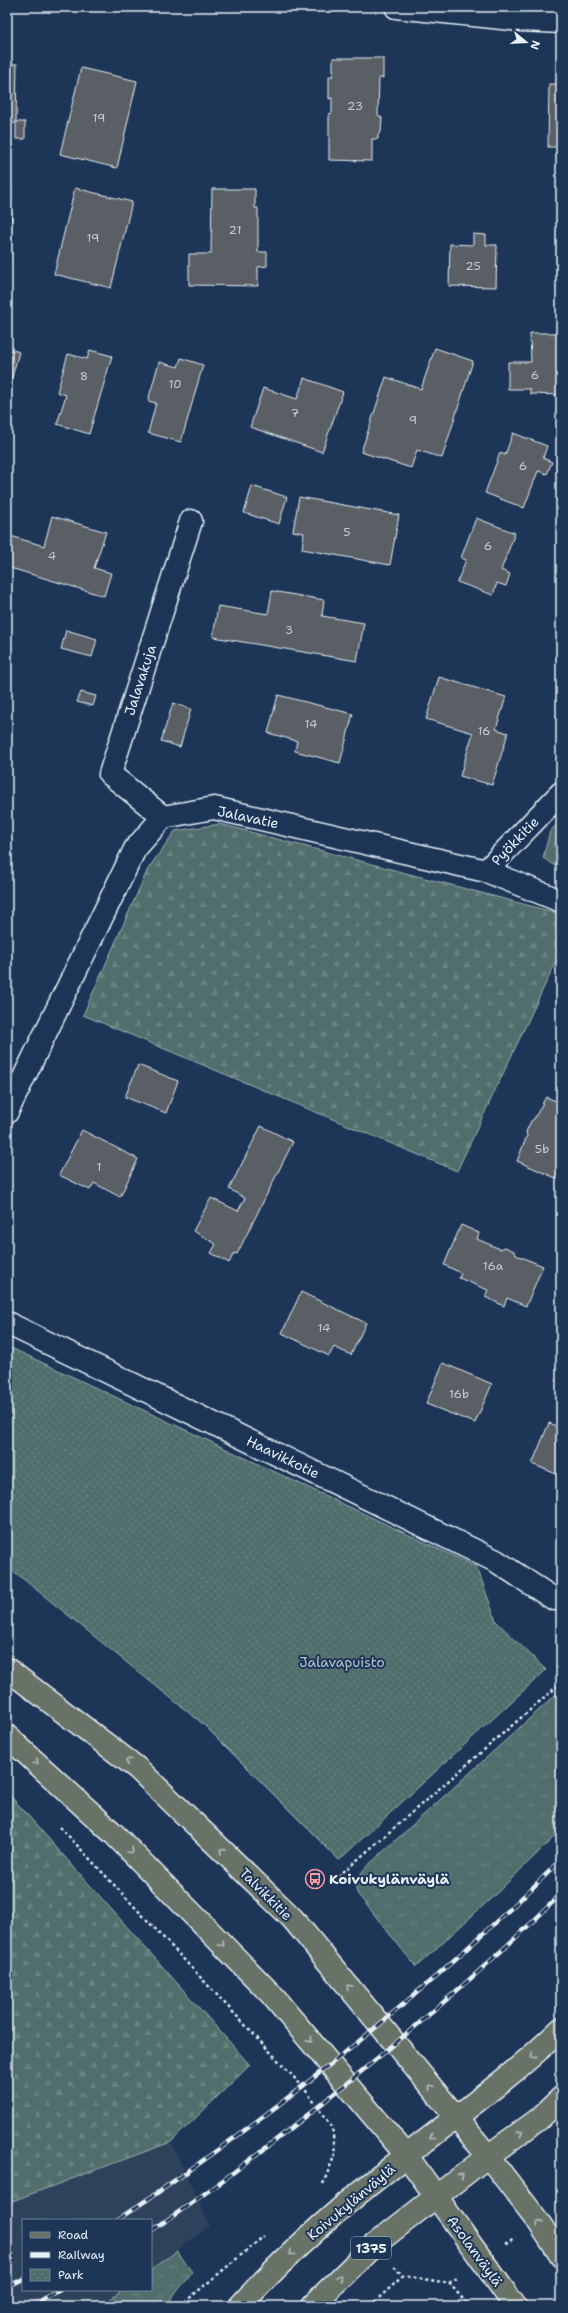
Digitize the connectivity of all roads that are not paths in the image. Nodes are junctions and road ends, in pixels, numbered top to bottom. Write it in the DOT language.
graph roads {
  1 [pos="396,7"];
  2 [pos="465,11"];
  3 [pos="561,22"];
  4 [pos="191,521"];
  5 [pos="561,793"];
  6 [pos="163,817"];
  7 [pos="486,871"];
  8 [pos="561,901"];
  9 [pos="7,1112"];
  10 [pos="7,1323"];
  11 [pos="554,1599"];
  12 [pos="7,1669"];
  13 [pos="7,1736"];
  14 [pos="561,2029"];
  15 [pos="561,2098"];
  16 [pos="456,2117"];
  17 [pos="407,2156"];
  18 [pos="488,2156"];
  19 [pos="435,2197"];
  20 [pos="561,2256"];
  21 [pos="240,2306"];
  22 [pos="312,2306"];
  23 [pos="516,2306"];
  1 -- 2 [label="street"];
  2 -- 3 [label="street"];
  4 -- 6 [label="street, Jalavakuja"];
  5 -- 7 [label="street, Pyökkitie"];
  6 -- 7 [label="street, Jalavatie"];
  6 -- 9 [label="street"];
  7 -- 8 [label="street, Jalavatie"];
  10 -- 11 [label="street, Haavikkotie"];
  16 -- 12 [label="main road, Talvikkitie, one-way"];
  13 -- 17 [label="main road, one-way"];
  14 -- 16 [label="main road, Koivukylänväylä, one-way"];
  18 -- 15 [label="main road, 1375, one-way"];
  16 -- 17 [label="main road, Koivukylänväylä, one-way"];
  16 -- 18 [label="main road, Talvikkitie"];
  17 -- 19 [label="main road"];
  17 -- 21 [label="main road, Koivukylänväylä, one-way"];
  19 -- 18 [label="main road, 1375, one-way"];
  20 -- 18 [label="main road, one-way"];
  22 -- 19 [label="main road, 1375, one-way"];
  19 -- 23 [label="main road, Asolanväylä"];
}
